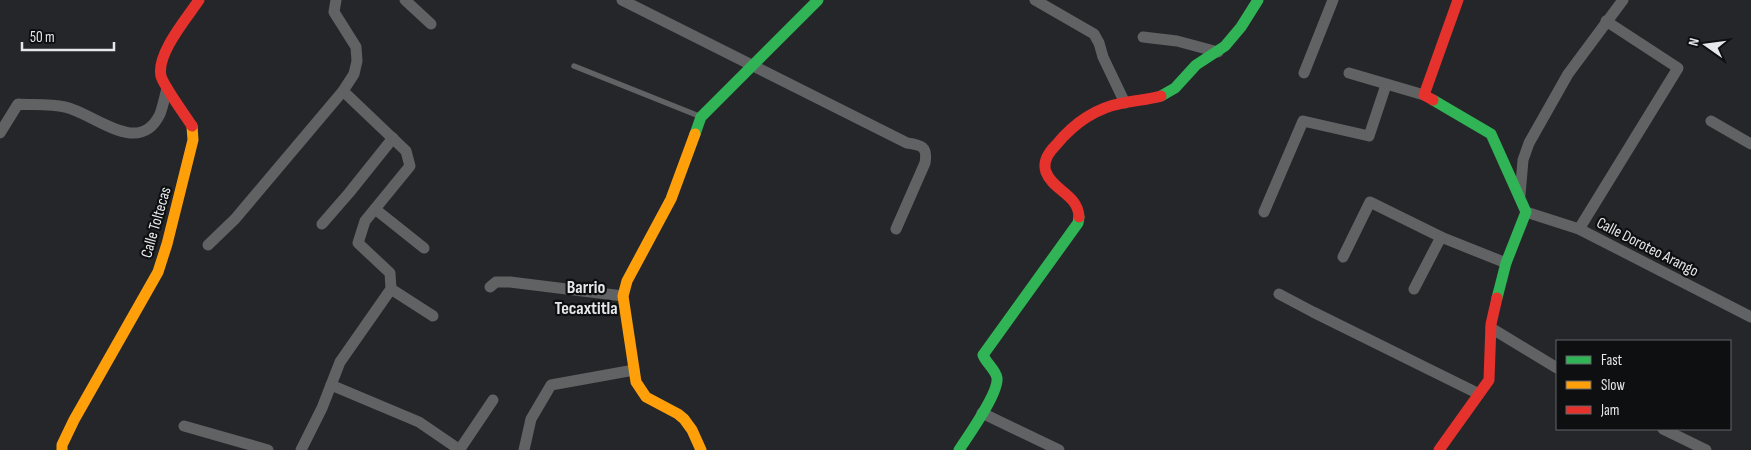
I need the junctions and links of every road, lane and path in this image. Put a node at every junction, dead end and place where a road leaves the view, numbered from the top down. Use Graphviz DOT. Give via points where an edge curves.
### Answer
graph roads {
  1 [pos="199,0"];
  2 [pos="336,0"];
  3 [pos="405,0"];
  4 [pos="622,0"];
  5 [pos="818,0"];
  6 [pos="1035,0"];
  7 [pos="1258,0"];
  8 [pos="1333,0"];
  9 [pos="1458,0"];
  10 [pos="1623,0"];
  11 [pos="1606,21"];
  12 [pos="431,24"];
  13 [pos="1143,37"];
  14 [pos="1218,52"];
  15 [pos="752,65"];
  16 [pos="574,66"];
  17 [pos="1349,73"];
  18 [pos="1304,74"];
  19 [pos="1386,85"];
  20 [pos="167,88"];
  21 [pos="343,91"];
  22 [pos="1424,95"];
  23 [pos="1126,102"];
  24 [pos="701,117"];
  25 [pos="1711,121"];
  26 [pos="0,133"];
  27 [pos="393,138"];
  28 [pos="1751,144"];
  29 [pos="1520,195"];
  30 [pos="375,209"];
  31 [pos="1264,212"];
  32 [pos="1526,212"];
  33 [pos="322,224"];
  34 [pos="896,229"];
  35 [pos="1579,229"];
  36 [pos="1441,238"];
  37 [pos="208,245"];
  38 [pos="424,248"];
  39 [pos="1343,257"];
  40 [pos="1506,263"];
  41 [pos="490,287"];
  42 [pos="1414,288"];
  43 [pos="391,289"];
  44 [pos="1279,294"];
  45 [pos="623,296"];
  46 [pos="433,316"];
  47 [pos="1751,317"];
  48 [pos="1492,328"];
  49 [pos="1556,367"];
  50 [pos="634,370"];
  51 [pos="331,384"];
  52 [pos="1479,394"];
  53 [pos="492,400"];
  54 [pos="982,413"];
  55 [pos="184,426"];
  56 [pos="1665,430"];
  57 [pos="62,450"];
  58 [pos="268,450"];
  59 [pos="301,450"];
  60 [pos="460,450"];
  61 [pos="524,450"];
  62 [pos="701,450"];
  63 [pos="959,450"];
  64 [pos="1059,450"];
  65 [pos="1439,450"];
  66 [pos="1706,450"];
  1 -- 20 [label="street, Calle Toltecas" via="163,54 161,77"];
  2 -- 21 [label="street" via="334,12 356,46 357,54 354,74"];
  3 -- 12 [label="street"];
  4 -- 15 [label="street"];
  5 -- 15 [label="street"];
  6 -- 23 [label="street" via="1094,34"];
  7 -- 14 [label="street" via="1239,32"];
  8 -- 18 [label="street"];
  9 -- 22 [label="street"];
  10 -- 11 [label="street"];
  11 -- 29 [label="street" via="1568,74 1529,143 1523,160"];
  11 -- 35 [label="street" via="1678,68"];
  13 -- 14 [label="street" via="1176,41"];
  14 -- 23 [label="street" via="1192,67 1178,87 1168,93 1154,99"];
  15 -- 24 [label="street"];
  15 -- 34 [label="street" via="924,149 925,162"];
  16 -- 24 [label="lane"];
  17 -- 19 [label="street"];
  19 -- 22 [label="street"];
  19 -- 31 [label="street" via="1368,136 1303,121"];
  20 -- 26 [label="street" via="160,114 139,134 124,133 65,107 18,104"];
  20 -- 57 [label="street, Calle Toltecas" via="193,127 194,140 167,244 158,272 78,412"];
  21 -- 27 [label="street"];
  21 -- 37 [label="street" via="236,219"];
  22 -- 29 [label="street" via="1491,134"];
  23 -- 54 [label="street" via="1084,117 1065,134 1045,160 1050,179 1076,203 1078,223 983,355 997,380 994,393"];
  24 -- 45 [label="street" via="671,199 627,281"];
  25 -- 28 [label="street"];
  27 -- 30 [label="street" via="406,151 410,166"];
  27 -- 33 [label="street"];
  29 -- 32 [label="street"];
  30 -- 38 [label="street"];
  30 -- 43 [label="street" via="365,221 358,244 390,273"];
  32 -- 35 [label="street, Calle Doroteo Arango"];
  32 -- 40 [label="street"];
  35 -- 47 [label="street, Calle Doroteo Arango"];
  36 -- 39 [label="street" via="1370,202"];
  36 -- 40 [label="street"];
  36 -- 42 [label="street"];
  40 -- 48 [label="street"];
  41 -- 45 [label="street" via="496,282 510,282"];
  43 -- 46 [label="street"];
  43 -- 51 [label="street" via="340,362"];
  44 -- 52 [label="street"];
  45 -- 50 [label="street"];
  48 -- 49 [label="street"];
  48 -- 52 [label="street" via="1489,380"];
  50 -- 61 [label="street" via="551,385 531,419"];
  50 -- 62 [label="street" via="640,393 683,418 691,427"];
  51 -- 59 [label="street"];
  51 -- 60 [label="street" via="419,422"];
  52 -- 65 [label="street"];
  53 -- 60 [label="street"];
  54 -- 63 [label="street"];
  54 -- 64 [label="street"];
  55 -- 58 [label="street"];
  56 -- 66 [label="street"];
}
